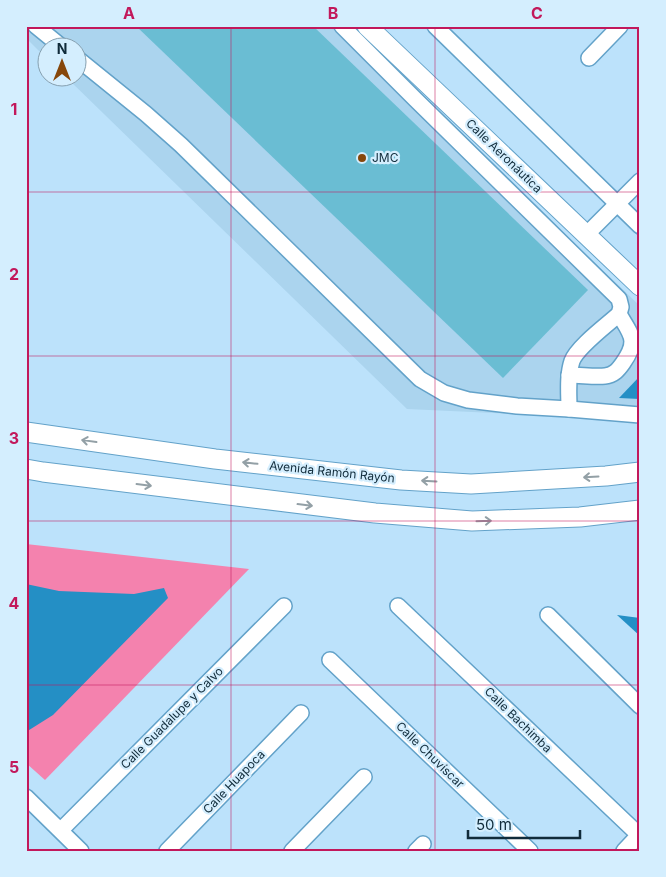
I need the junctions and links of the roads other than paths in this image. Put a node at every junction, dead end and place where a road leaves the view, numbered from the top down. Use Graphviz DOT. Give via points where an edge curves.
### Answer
graph roads {
  1 [pos="36,26"];
  2 [pos="342,26"];
  3 [pos="435,26"];
  4 [pos="620,26"];
  5 [pos="373,28"];
  6 [pos="51,38"];
  7 [pos="589,58"];
  8 [pos="88,67"];
  9 [pos="640,181"];
  10 [pos="618,204"];
  11 [pos="640,226"];
  12 [pos="586,235"];
  13 [pos="640,286"];
  14 [pos="619,314"];
  15 [pos="570,375"];
  16 [pos="569,409"];
  17 [pos="640,415"];
  18 [pos="26,432"];
  19 [pos="26,468"];
  20 [pos="640,472"];
  21 [pos="640,510"];
  22 [pos="284,606"];
  23 [pos="398,606"];
  24 [pos="548,615"];
  25 [pos="330,660"];
  26 [pos="640,706"];
  27 [pos="301,713"];
  28 [pos="364,777"];
  29 [pos="26,797"];
  30 [pos="61,830"];
  31 [pos="639,834"];
  32 [pos="81,851"];
  33 [pos="167,851"];
  34 [pos="292,851"];
  35 [pos="530,851"];
  36 [pos="624,851"];
  1 -- 6 [label="street"];
  2 -- 14 [label="street" via="619,299"];
  3 -- 10 [label="street"];
  4 -- 7 [label="street"];
  5 -- 12 [label="main road, Calle Aeronáutica"];
  8 -- 16 [label="street" via="180,145 420,379 444,393 468,400"];
  9 -- 10 [label="street"];
  10 -- 11 [label="street"];
  10 -- 12 [label="street"];
  12 -- 13 [label="main road, Calle Aeronáutica"];
  14 -- 15 [label="street" via="581,348 572,360"];
  14 -- 15 [label="street" via="632,343 631,351 619,369 604,376"];
  15 -- 16 [label="street"];
  16 -- 17 [label="street"];
  20 -- 18 [label="main road, Avenida Ramón Rayón, one-way" via="471,484 401,480 215,460"];
  19 -- 21 [label="main road, one-way" via="366,512 472,521 580,518"];
  22 -- 30 [label="street, Calle Guadalupe y Calvo"];
  23 -- 31 [label="street, Calle Bachimba"];
  24 -- 26 [label="street"];
  25 -- 35 [label="street, Calle Chuvíscar"];
  27 -- 33 [label="street, Calle Huapoca"];
  28 -- 34 [label="street"];
  29 -- 30 [label="street"];
  30 -- 32 [label="street"];
  31 -- 36 [label="street"];
}
